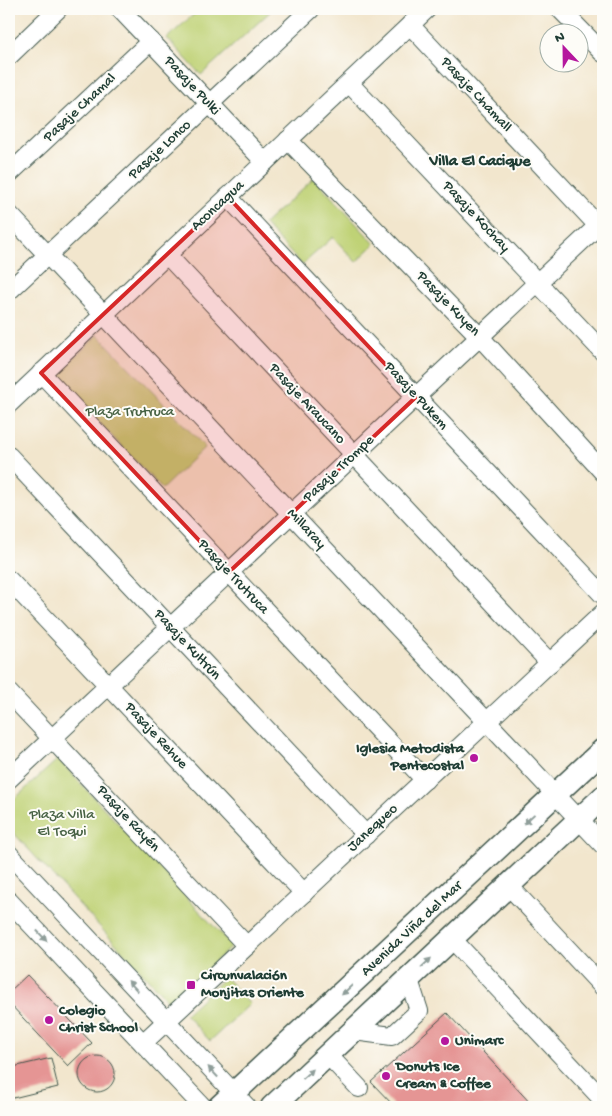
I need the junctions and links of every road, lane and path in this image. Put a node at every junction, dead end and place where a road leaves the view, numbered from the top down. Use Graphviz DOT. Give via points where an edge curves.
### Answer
graph roads {
  1 [pos="58,9"];
  2 [pos="120,9"];
  3 [pos="311,9"];
  4 [pos="427,9"];
  5 [pos="560,9"];
  6 [pos="410,25"];
  7 [pos="151,41"];
  8 [pos="603,53"];
  9 [pos="9,56"];
  10 [pos="349,83"];
  11 [pos="209,104"];
  12 [pos="288,140"];
  13 [pos="265,162"];
  14 [pos="9,174"];
  15 [pos="228,197"];
  16 [pos="9,214"];
  17 [pos="602,226"];
  18 [pos="48,254"];
  19 [pos="167,255"];
  20 [pos="538,283"];
  21 [pos="9,291"];
  22 [pos="104,314"];
  23 [pos="480,337"];
  24 [pos="603,352"];
  25 [pos="41,373"];
  26 [pos="416,397"];
  27 [pos="9,404"];
  28 [pos="355,454"];
  29 [pos="9,456"];
  30 [pos="603,472"];
  31 [pos="291,514"];
  32 [pos="229,572"];
  33 [pos="9,580"];
  34 [pos="603,595"];
  35 [pos="603,613"];
  36 [pos="170,627"];
  37 [pos="550,663"];
  38 [pos="108,685"];
  39 [pos="9,693"];
  40 [pos="487,722"];
  41 [pos="52,738"];
  42 [pos="603,750"];
  43 [pos="9,779"];
  44 [pos="424,780"];
  45 [pos="555,794"];
  46 [pos="603,797"];
  47 [pos="580,820"];
  48 [pos="366,835"];
  49 [pos="603,845"];
  50 [pos="9,854"];
  51 [pos="509,886"];
  52 [pos="304,893"];
  53 [pos="9,901"];
  54 [pos="452,939"];
  55 [pos="247,946"];
  56 [pos="409,980"];
  57 [pos="603,987"];
  58 [pos="166,1022"];
  59 [pos="354,1031"];
  60 [pos="143,1044"];
  61 [pos="328,1055"];
  62 [pos="359,1088"];
  63 [pos="603,1100"];
  64 [pos="233,1103"];
  65 [pos="203,1107"];
  66 [pos="272,1107"];
  1 -- 9 [label="street"];
  2 -- 7 [label="street, Pasaje Pulki"];
  3 -- 11 [label="street, Pasaje Lonco"];
  4 -- 6 [label="street, Aconcagua"];
  5 -- 8 [label="street"];
  6 -- 10 [label="street, Aconcagua"];
  6 -- 17 [label="street, Pasaje Chamall"];
  7 -- 11 [label="street, Pasaje Pulki"];
  7 -- 14 [label="street, Pasaje Chamal"];
  10 -- 12 [label="street, Aconcagua"];
  10 -- 20 [label="street, Pasaje Kochay"];
  11 -- 13 [label="street, Pasaje Pulki"];
  11 -- 18 [label="street, Pasaje Lonco"];
  12 -- 13 [label="street, Aconcagua"];
  12 -- 23 [label="street, Pasaje Kuyen"];
  13 -- 15 [label="street, Aconcagua"];
  15 -- 19 [label="street, Aconcagua"];
  15 -- 26 [label="street, Pasaje Pukem"];
  16 -- 18 [label="street, Millaray"];
  17 -- 20 [label="street, Pasaje Trompe"];
  18 -- 21 [label="street, Pasaje Lonco"];
  18 -- 22 [label="street, Millaray"];
  19 -- 22 [label="street, Aconcagua"];
  19 -- 28 [label="street, Pasaje Araucano"];
  20 -- 23 [label="street, Pasaje Trompe"];
  20 -- 24 [label="street, Pasaje Kochay"];
  22 -- 25 [label="street, Aconcagua"];
  22 -- 31 [label="street, Millaray"];
  23 -- 26 [label="street, Pasaje Trompe"];
  23 -- 30 [label="street, Pasaje Kuyen"];
  25 -- 27 [label="street, Aconcagua"];
  25 -- 32 [label="street, Pasaje Trutruca"];
  26 -- 28 [label="street, Pasaje Trompe"];
  26 -- 34 [label="street, Pasaje Pukem"];
  28 -- 31 [label="street, Pasaje Trompe"];
  28 -- 37 [label="street, Pasaje Araucano"];
  29 -- 36 [label="street, Pasaje Kultrún"];
  31 -- 32 [label="street, Pasaje Trompe"];
  31 -- 40 [label="street, Millaray"];
  32 -- 36 [label="street, Pasaje Trompe"];
  32 -- 44 [label="street, Pasaje Trutruca"];
  33 -- 38 [label="street, Pasaje Rehue"];
  35 -- 37 [label="street, Janequeo"];
  36 -- 38 [label="street, Pasaje Trompe"];
  36 -- 48 [label="street, Pasaje Kultrún"];
  37 -- 40 [label="street, Janequeo"];
  38 -- 41 [label="street, Pasaje Trompe"];
  38 -- 52 [label="street, Pasaje Rehue"];
  39 -- 41 [label="street, Pasaje Rayén"];
  40 -- 44 [label="street, Janequeo"];
  40 -- 45 [label="street, Millaray"];
  41 -- 43 [label="street, Pasaje Trompe"];
  41 -- 55 [label="street, Pasaje Rayén"];
  42 -- 45 [label="main road, Avenida Viña del Mar"];
  44 -- 48 [label="street, Janequeo"];
  45 -- 47 [label="street, Millaray"];
  45 -- 64 [label="main road, Avenida Viña del Mar, one-way"];
  46 -- 47 [label="main road"];
  47 -- 49 [label="street, Millaray"];
  47 -- 51 [label="main road"];
  48 -- 52 [label="street, Janequeo"];
  58 -- 50 [label="street, one-way"];
  51 -- 54 [label="main road"];
  51 -- 57 [label="street"];
  52 -- 55 [label="street, Janequeo"];
  53 -- 60 [label="street, one-way"];
  56 -- 54 [label="main road, one-way"];
  54 -- 63 [label="street"];
  55 -- 58 [label="street, Janequeo"];
  56 -- 59 [label="main road"];
  56 -- 59 [label="street" via="419,1011 392,1036"];
  58 -- 60 [label="street, Janequeo"];
  64 -- 58 [label="street, one-way"];
  59 -- 61 [label="main road"];
  60 -- 65 [label="street"];
  61 -- 62 [label="street"];
  66 -- 61 [label="main road, one-way"];
}
